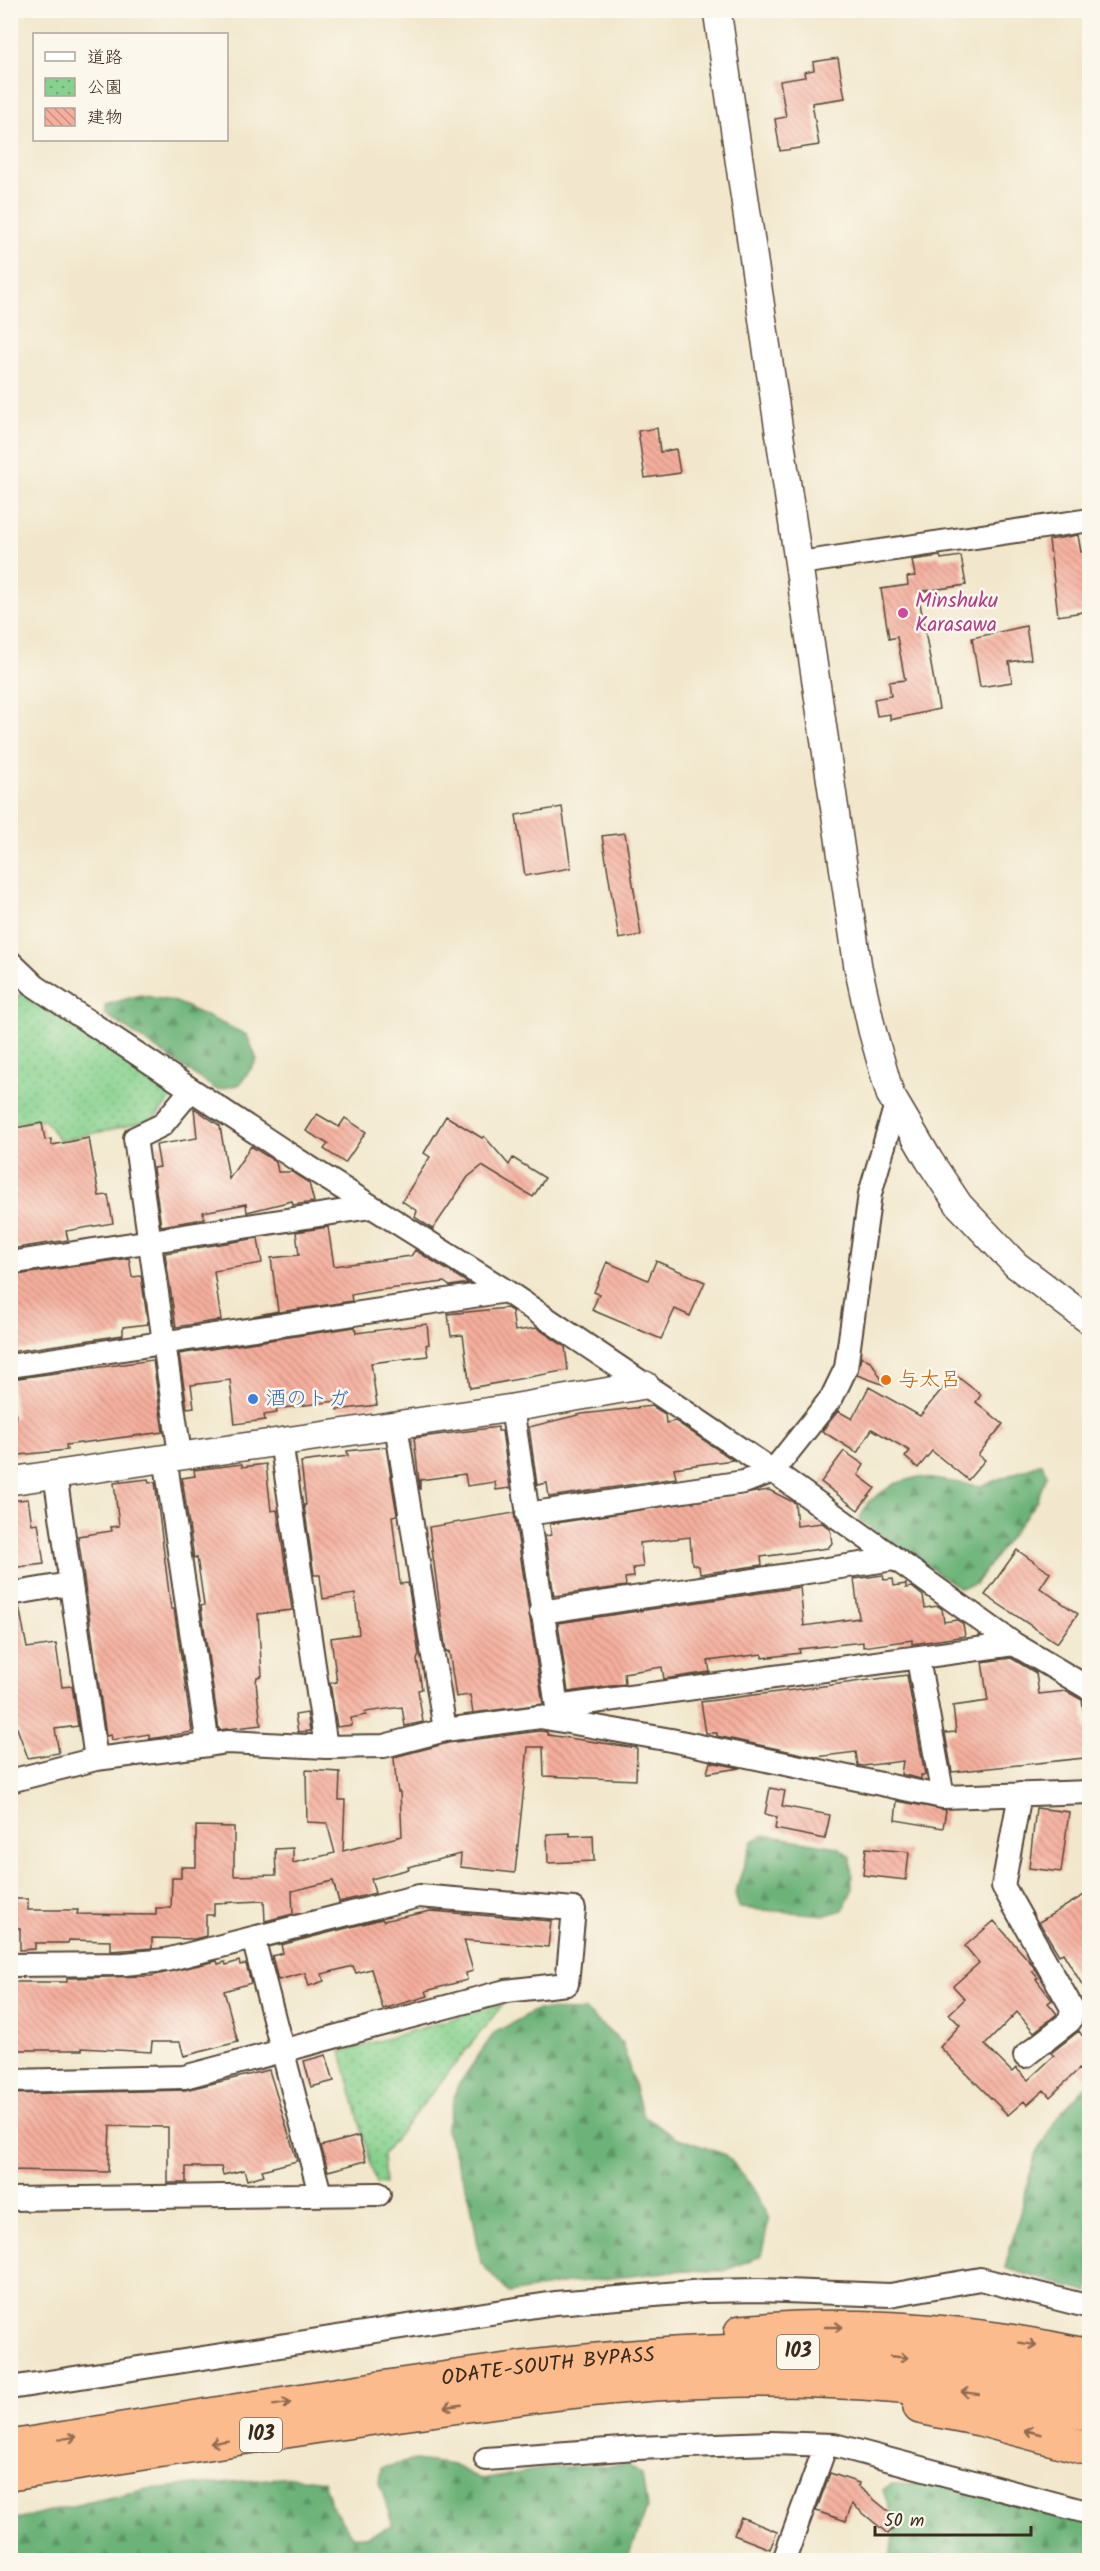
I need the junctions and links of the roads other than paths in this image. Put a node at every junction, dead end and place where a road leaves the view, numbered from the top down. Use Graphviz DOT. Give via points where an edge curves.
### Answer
graph roads {
  1 [pos="717,10"];
  2 [pos="1089,520"];
  3 [pos="800,563"];
  4 [pos="10,962"];
  5 [pos="191,1090"];
  6 [pos="896,1104"];
  7 [pos="371,1207"];
  8 [pos="151,1241"];
  9 [pos="10,1263"];
  10 [pos="506,1291"];
  11 [pos="1089,1321"];
  12 [pos="165,1343"];
  13 [pos="10,1366"];
  14 [pos="645,1385"];
  15 [pos="513,1408"];
  16 [pos="396,1425"];
  17 [pos="281,1441"];
  18 [pos="172,1456"];
  19 [pos="773,1471"];
  20 [pos="55,1474"];
  21 [pos="10,1481"];
  22 [pos="527,1514"];
  23 [pos="894,1559"];
  24 [pos="69,1584"];
  25 [pos="10,1594"];
  26 [pos="541,1612"];
  27 [pos="1014,1644"];
  28 [pos="918,1659"];
  29 [pos="1089,1689"];
  30 [pos="556,1713"];
  31 [pos="445,1731"];
  32 [pos="208,1745"];
  33 [pos="326,1747"];
  34 [pos="96,1759"];
  35 [pos="10,1781"];
  36 [pos="1089,1792"];
  37 [pos="1020,1794"];
  38 [pos="944,1797"];
  39 [pos="253,1938"];
  40 [pos="10,1965"];
  41 [pos="282,2051"];
  42 [pos="1025,2056"];
  43 [pos="10,2081"];
  44 [pos="320,2194"];
  45 [pos="379,2194"];
  46 [pos="10,2199"];
  47 [pos="1089,2307"];
  48 [pos="1089,2356"];
  49 [pos="508,2384"];
  50 [pos="1089,2385"];
  51 [pos="10,2388"];
  52 [pos="1089,2414"];
  53 [pos="826,2445"];
  54 [pos="10,2447"];
  55 [pos="1089,2449"];
  56 [pos="486,2458"];
  57 [pos="10,2474"];
  58 [pos="1089,2513"];
  59 [pos="784,2560"];
  1 -- 3 [label="street"];
  2 -- 3 [label="street"];
  3 -- 6 [label="street" via="858,966 872,1030"];
  4 -- 5 [label="street" via="35,986"];
  5 -- 7 [label="street"];
  5 -- 8 [label="street" via="162,1125 135,1138"];
  6 -- 11 [label="street" via="959,1205 1016,1265"];
  6 -- 19 [label="street" via="870,1194 846,1368 832,1397"];
  7 -- 8 [label="street"];
  7 -- 10 [label="street"];
  8 -- 9 [label="street"];
  8 -- 12 [label="street"];
  10 -- 12 [label="street"];
  10 -- 14 [label="street"];
  12 -- 13 [label="street"];
  12 -- 18 [label="street"];
  14 -- 15 [label="street"];
  14 -- 19 [label="street"];
  15 -- 16 [label="street"];
  15 -- 22 [label="street"];
  16 -- 17 [label="street"];
  16 -- 31 [label="street"];
  17 -- 18 [label="street"];
  17 -- 33 [label="street"];
  18 -- 20 [label="street"];
  18 -- 32 [label="street"];
  19 -- 22 [label="street" via="744,1482"];
  19 -- 23 [label="street"];
  20 -- 21 [label="street"];
  20 -- 24 [label="street"];
  22 -- 26 [label="street"];
  23 -- 26 [label="street"];
  23 -- 27 [label="street"];
  24 -- 25 [label="street"];
  24 -- 34 [label="street"];
  26 -- 30 [label="street"];
  27 -- 28 [label="street"];
  27 -- 29 [label="street"];
  28 -- 30 [label="street"];
  28 -- 38 [label="street"];
  30 -- 31 [label="street"];
  30 -- 38 [label="street"];
  31 -- 33 [label="street" via="384,1746"];
  32 -- 33 [label="street" via="227,1742"];
  32 -- 34 [label="street"];
  34 -- 35 [label="street"];
  36 -- 37 [label="street"];
  37 -- 38 [label="street"];
  37 -- 42 [label="street" via="1003,1886 1072,2008 1070,2021"];
  39 -- 40 [label="street" via="166,1960"];
  39 -- 41 [label="street"];
  39 -- 41 [label="street" via="419,1896 574,1910 567,1984 506,1991"];
  41 -- 43 [label="street" via="184,2077"];
  41 -- 44 [label="street"];
  44 -- 45 [label="street"];
  44 -- 46 [label="street"];
  47 -- 51 [label="street" via="980,2279 890,2295 704,2291 555,2303"];
  49 -- 48 [label="highway, one-way" via="667,2341 813,2327 955,2333"];
  49 -- 50 [label="highway, ODATE-SOUTH BYPASS / 103, one-way" via="675,2354 754,2351 902,2357"];
  52 -- 49 [label="highway, ODATE-SOUTH BYPASS / 103, one-way" via="972,2393 824,2381"];
  54 -- 49 [label="highway, ODATE-SOUTH BYPASS / 103, one-way"];
  55 -- 49 [label="highway, one-way" via="990,2421 925,2408 811,2395"];
  49 -- 57 [label="highway, ODATE-SOUTH BYPASS / 103, one-way"];
  53 -- 56 [label="street" via="636,2448"];
  53 -- 58 [label="street"];
  53 -- 59 [label="street"];
}
